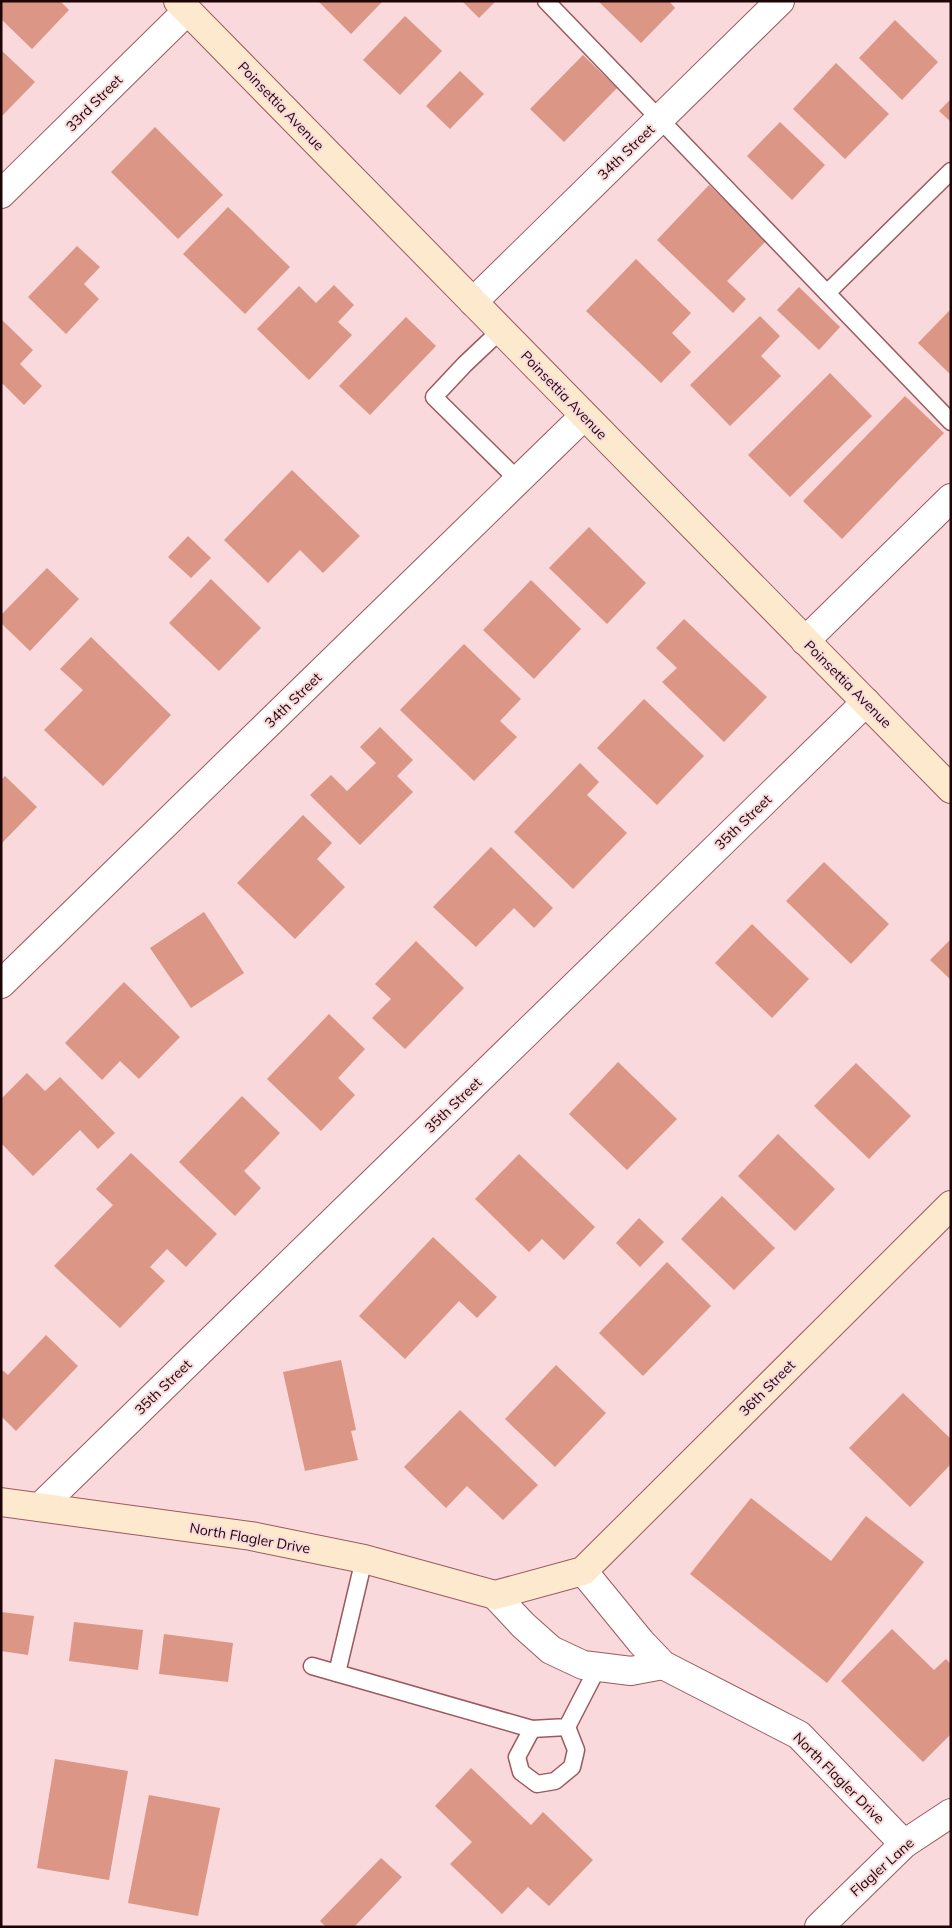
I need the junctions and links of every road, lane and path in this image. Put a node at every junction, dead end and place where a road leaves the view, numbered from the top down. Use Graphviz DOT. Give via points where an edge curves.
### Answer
graph roads {
  1 [pos="546,1"];
  2 [pos="780,1"];
  3 [pos="183,6"];
  4 [pos="660,119"];
  5 [pos="951,171"];
  6 [pos="1,194"];
  7 [pos="827,293"];
  8 [pos="473,302"];
  9 [pos="501,330"];
  10 [pos="584,416"];
  11 [pos="951,422"];
  12 [pos="518,480"];
  13 [pos="951,498"];
  14 [pos="805,641"];
  15 [pos="866,702"];
  16 [pos="951,789"];
  17 [pos="1,984"];
  18 [pos="951,1205"];
  19 [pos="1,1502"];
  20 [pos="40,1507"];
  21 [pos="364,1559"];
  22 [pos="583,1571"];
  23 [pos="495,1595"];
  24 [pos="663,1665"];
  25 [pos="312,1666"];
  26 [pos="598,1667"];
  27 [pos="337,1673"];
  28 [pos="567,1727"];
  29 [pos="532,1729"];
  30 [pos="951,1812"];
  31 [pos="904,1844"];
  32 [pos="819,1927"];
  1 -- 4 [label="lane"];
  2 -- 4 [label="street, 34th Street"];
  3 -- 6 [label="street, 33rd Street"];
  3 -- 8 [label="street, Poinsettia Avenue"];
  4 -- 7 [label="lane"];
  4 -- 8 [label="street, 34th Street"];
  5 -- 7 [label="lane"];
  7 -- 11 [label="lane"];
  8 -- 9 [label="street, Poinsettia Avenue"];
  9 -- 10 [label="street, Poinsettia Avenue"];
  9 -- 12 [label="lane" via="434,397"];
  10 -- 12 [label="street, 34th Street"];
  10 -- 14 [label="street, Poinsettia Avenue"];
  12 -- 17 [label="street, 34th Street"];
  13 -- 14 [label="street"];
  14 -- 15 [label="street, Poinsettia Avenue"];
  15 -- 16 [label="street, Poinsettia Avenue"];
  15 -- 20 [label="street, 35th Street"];
  18 -- 22 [label="street, 36th Street"];
  19 -- 20 [label="street, North Flagler Drive"];
  20 -- 21 [label="street, North Flagler Drive" via="252,1536"];
  21 -- 23 [label="street, North Flagler Drive"];
  21 -- 27 [label="lane"];
  22 -- 23 [label="street"];
  22 -- 24 [label="street, North Flagler Drive"];
  23 -- 26 [label="street" via="551,1650 583,1665"];
  24 -- 26 [label="street" via="631,1671"];
  24 -- 31 [label="street, North Flagler Drive" via="799,1735"];
  25 -- 27 [label="lane"];
  26 -- 28 [label="lane"];
  27 -- 29 [label="lane"];
  28 -- 29 [label="lane"];
  28 -- 29 [label="lane" via="576,1750 572,1768 555,1781 537,1784 521,1772 517,1757"];
  30 -- 31 [label="street, Flagler Lane"];
  31 -- 32 [label="street, Flagler Lane"];
}
